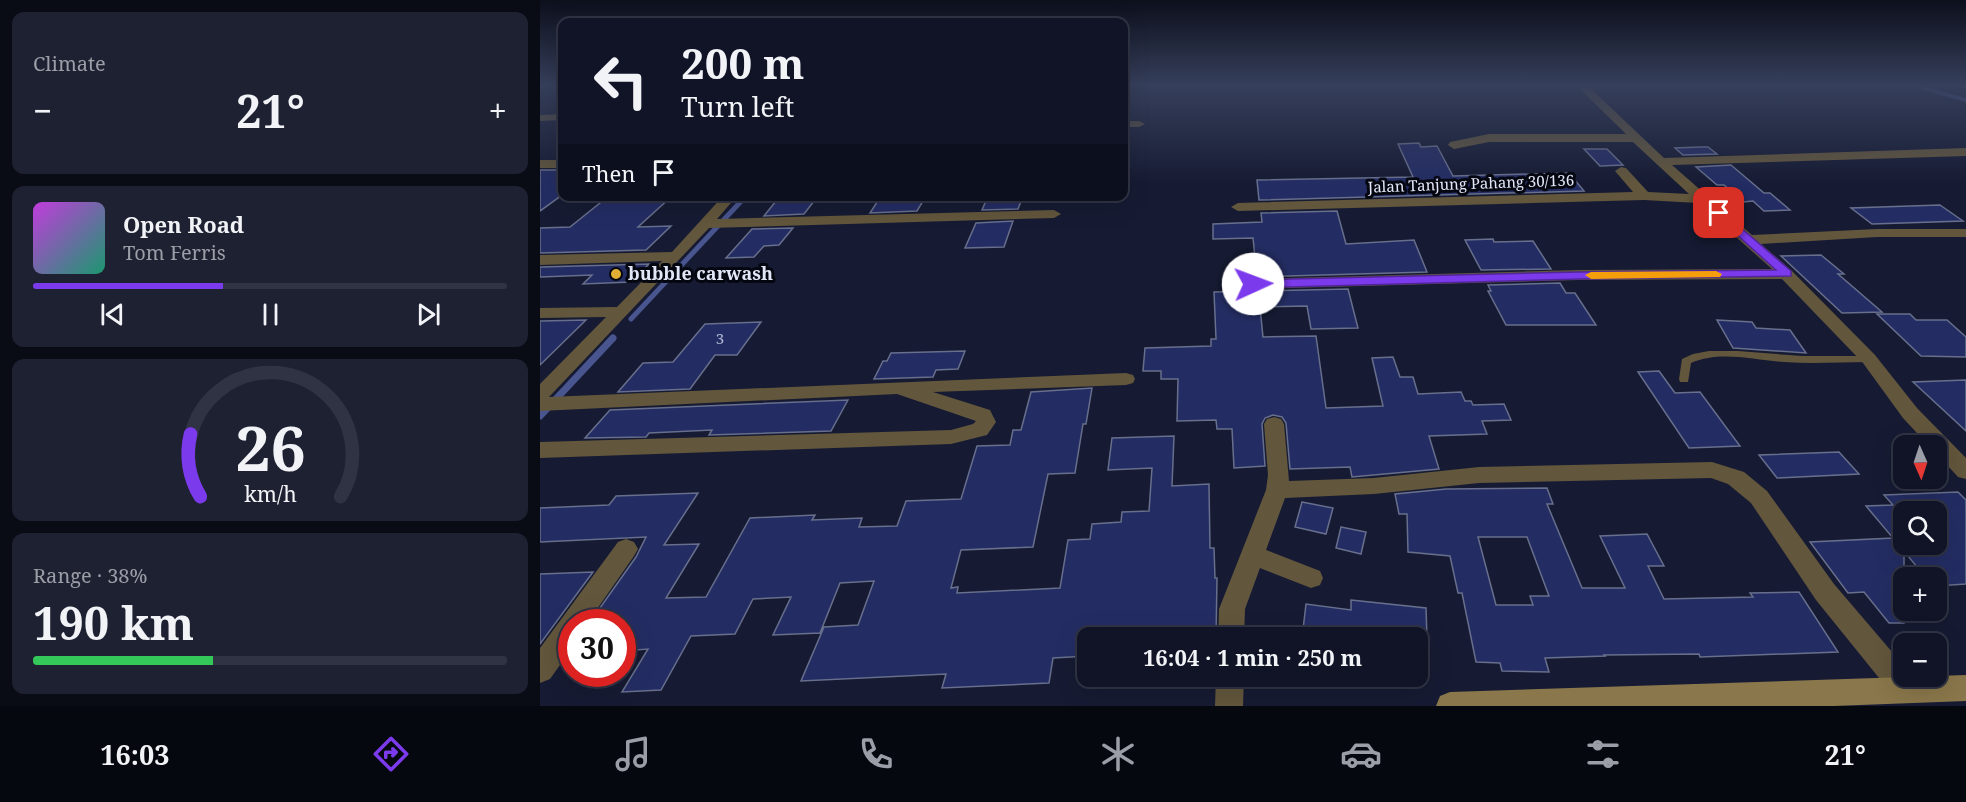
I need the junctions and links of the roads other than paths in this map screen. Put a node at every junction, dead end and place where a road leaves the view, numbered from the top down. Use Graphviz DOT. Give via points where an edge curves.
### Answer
graph roads {
  1 [pos="1615,118"];
  2 [pos="1128,124"];
  3 [pos="1139,124"];
  4 [pos="1636,138"];
  5 [pos="1454,145"];
  6 [pos="1966,153"];
  7 [pos="1661,162"];
  8 [pos="1621,171"];
  9 [pos="1644,196"];
  10 [pos="1705,199"];
  11 [pos="727,201"];
  12 [pos="1238,207"];
  13 [pos="1054,214"];
  14 [pos="707,224"];
  15 [pos="1966,233"];
  16 [pos="1748,240"];
  17 [pos="676,256"];
  18 [pos="540,260"];
  19 [pos="1786,274"];
  20 [pos="1253,284"];
  21 [pos="619,312"];
  22 [pos="540,313"];
  23 [pos="1869,359"];
  24 [pos="1684,378"];
  25 [pos="1126,379"];
  26 [pos="898,388"];
  27 [pos="540,394"];
  28 [pos="540,404"];
  29 [pos="1274,424"];
  30 [pos="540,450"];
  31 [pos="1966,471"];
  32 [pos="1277,490"];
  33 [pos="626,549"];
  34 [pos="1251,554"];
  35 [pos="1311,578"];
  36 [pos="584,609"];
  37 [pos="1231,627"];
  38 [pos="558,645"];
  39 [pos="540,670"];
  40 [pos="1230,687"];
  41 [pos="1966,687"];
  42 [pos="1906,690"];
  43 [pos="1229,706"];
  44 [pos="1450,706"];
  1 -- 4 [label="street"];
  2 -- 3 [label="street"];
  4 -- 5 [label="street" via="1489,138"];
  4 -- 7 [label="street"];
  6 -- 7 [label="street"];
  7 -- 10 [label="street"];
  8 -- 9 [label="street"];
  9 -- 10 [label="street, Jalan Tanjung Pahang 30/136"];
  9 -- 12 [label="street, Jalan Tanjung Pahang 30/136"];
  10 -- 16 [label="street"];
  11 -- 14 [label="street"];
  13 -- 14 [label="street"];
  14 -- 17 [label="street"];
  15 -- 16 [label="street"];
  16 -- 19 [label="street"];
  17 -- 18 [label="street"];
  17 -- 21 [label="street"];
  19 -- 20 [label="street"];
  19 -- 23 [label="street"];
  21 -- 22 [label="street"];
  21 -- 27 [label="street"];
  23 -- 24 [label="lane" via="1698,356 1686,360"];
  23 -- 31 [label="street" via="1910,413"];
  25 -- 26 [label="street"];
  26 -- 28 [label="street"];
  26 -- 30 [label="street" via="983,415 986,422 980,430 951,436"];
  29 -- 32 [label="street"];
  32 -- 34 [label="street"];
  32 -- 42 [label="street" via="1374,486 1479,475 1712,470 1736,478 1759,497 1825,592"];
  33 -- 36 [label="street"];
  34 -- 35 [label="street"];
  34 -- 37 [label="street" via="1232,609"];
  38 -- 39 [label="street"];
  40 -- 43 [label="street"];
  41 -- 42 [label="street"];
  42 -- 44 [label="street"];
}
